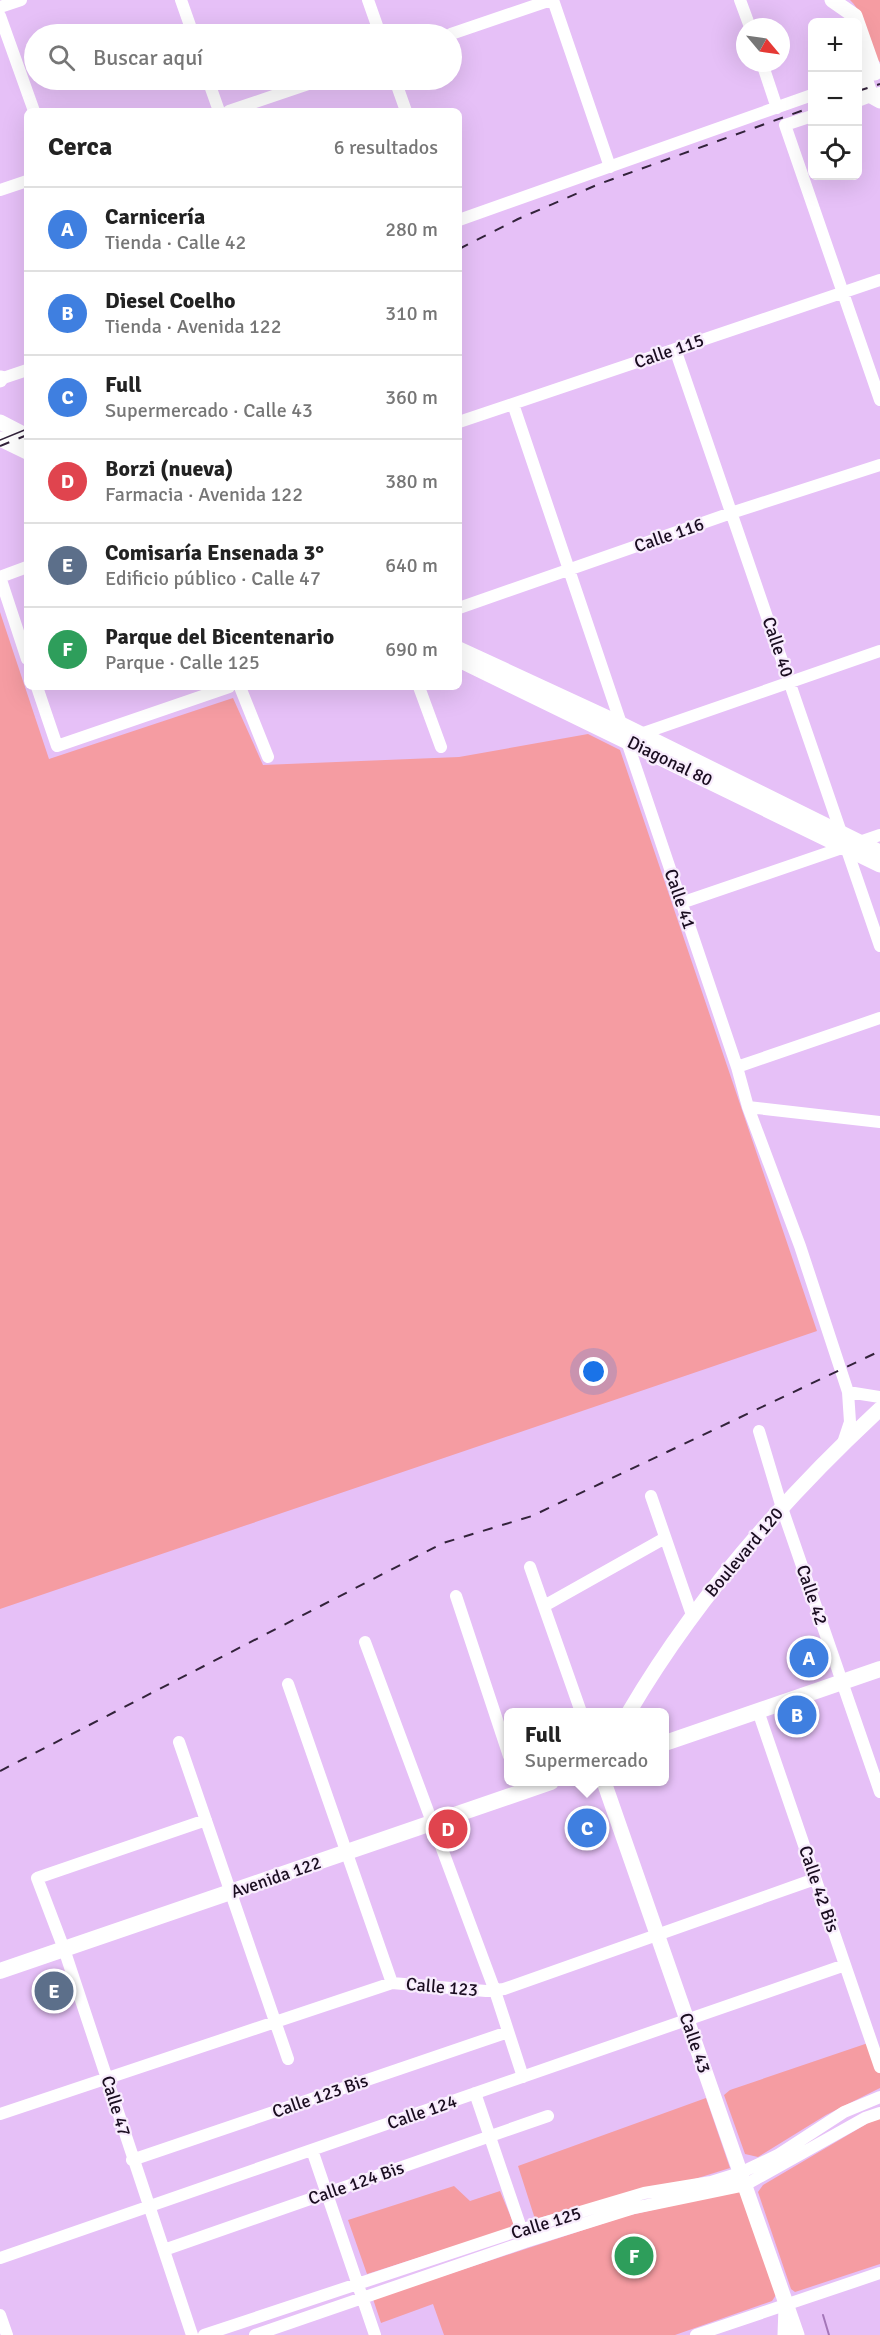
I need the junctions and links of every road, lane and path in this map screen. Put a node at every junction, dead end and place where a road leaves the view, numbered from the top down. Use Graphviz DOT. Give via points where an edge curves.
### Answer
graph roads {
  1 [pos="21,0"];
  2 [pos="181,0"];
  3 [pos="368,0"];
  4 [pos="552,0"];
  5 [pos="740,0"];
  6 [pos="833,0"];
  7 [pos="0,7"];
  8 [pos="0,16"];
  9 [pos="747,18"];
  10 [pos="844,18"];
  11 [pos="189,24"];
  12 [pos="376,24"];
  13 [pos="462,30"];
  14 [pos="765,72"];
  15 [pos="869,76"];
  16 [pos="24,83"];
  17 [pos="26,90"];
  18 [pos="212,90"];
  19 [pos="291,90"];
  20 [pos="399,90"];
  21 [pos="808,97"];
  22 [pos="872,98"];
  23 [pos="33,108"];
  24 [pos="218,108"];
  25 [pos="238,108"];
  26 [pos="405,108"];
  27 [pos="777,108"];
  28 [pos="808,118"];
  29 [pos="610,167"];
  30 [pos="24,182"];
  31 [pos="0,190"];
  32 [pos="462,219"];
  33 [pos="880,280"];
  34 [pos="843,292"];
  35 [pos="675,349"];
  36 [pos="24,371"];
  37 [pos="0,379"];
  38 [pos="880,400"];
  39 [pos="513,404"];
  40 [pos="462,421"];
  41 [pos="0,422"];
  42 [pos="24,434"];
  43 [pos="0,439"];
  44 [pos="24,451"];
  45 [pos="880,465"];
  46 [pos="731,513"];
  47 [pos="24,568"];
  48 [pos="567,570"];
  49 [pos="0,577"];
  50 [pos="462,607"];
  51 [pos="24,650"];
  52 [pos="462,650"];
  53 [pos="880,651"];
  54 [pos="462,661"];
  55 [pos="790,682"];
  56 [pos="38,690"];
  57 [pos="220,690"];
  58 [pos="241,690"];
  59 [pos="419,690"];
  60 [pos="619,723"];
  61 [pos="640,734"];
  62 [pos="625,739"];
  63 [pos="441,747"];
  64 [pos="268,757"];
  65 [pos="880,836"];
  66 [pos="849,841"];
  67 [pos="880,852"];
  68 [pos="880,866"];
  69 [pos="681,903"];
  70 [pos="880,946"];
  71 [pos="880,1018"];
  72 [pos="737,1067"];
  73 [pos="748,1107"];
  74 [pos="880,1122"];
  75 [pos="848,1392"];
  76 [pos="880,1397"];
  77 [pos="880,1408"];
  78 [pos="759,1431"];
  79 [pos="843,1443"];
  80 [pos="651,1496"];
  81 [pos="782,1508"];
  82 [pos="666,1538"];
  83 [pos="530,1567"];
  84 [pos="456,1596"];
  85 [pos="544,1606"];
  86 [pos="692,1615"];
  87 [pos="364,1642"];
  88 [pos="880,1669"];
  89 [pos="842,1682"];
  90 [pos="288,1684"];
  91 [pos="578,1708"];
  92 [pos="631,1708"];
  93 [pos="758,1711"];
  94 [pos="504,1741"];
  95 [pos="179,1742"];
  96 [pos="669,1742"];
  97 [pos="605,1786"];
  98 [pos="519,1787"];
  99 [pos="880,1792"];
  100 [pos="206,1820"];
  101 [pos="432,1822"];
  102 [pos="345,1853"];
  103 [pos="815,1879"];
  104 [pos="232,1893"];
  105 [pos="658,1935"];
  106 [pos="64,1949"];
  107 [pos="845,1965"];
  108 [pos="0,1971"];
  109 [pos="392,1983"];
  110 [pos="495,1991"];
  111 [pos="687,2020"];
  112 [pos="276,2021"];
  113 [pos="508,2032"];
  114 [pos="288,2059"];
  115 [pos="880,2067"];
  116 [pos="523,2077"];
  117 [pos="108,2079"];
  118 [pos="475,2093"];
  119 [pos="880,2097"];
  120 [pos="880,2113"];
  121 [pos="0,2114"];
  122 [pos="548,2116"];
  123 [pos="491,2137"];
  124 [pos="312,2150"];
  125 [pos="132,2160"];
  126 [pos="743,2179"];
  127 [pos="327,2192"];
  128 [pos="148,2207"];
  129 [pos="524,2236"];
  130 [pos="164,2250"];
  131 [pos="0,2258"];
  132 [pos="880,2273"];
  133 [pos="361,2291"];
  134 [pos="786,2304"];
  135 [pos="0,2315"];
  136 [pos="6,2335"];
  137 [pos="192,2335"];
  138 [pos="204,2335"];
  139 [pos="255,2335"];
  140 [pos="375,2335"];
  141 [pos="696,2335"];
  142 [pos="785,2335"];
  143 [pos="797,2335"];
  1 -- 7 [label="street"];
  2 -- 11 [label="street"];
  3 -- 12 [label="street"];
  4 -- 13 [label="street"];
  4 -- 29 [label="street"];
  5 -- 9 [label="street"];
  6 -- 10 [label="main road"];
  6 -- 15 [label="main road" via="855,16"];
  8 -- 16 [label="street"];
  14 -- 27 [label="street"];
  15 -- 22 [label="main road"];
  17 -- 23 [label="street"];
  18 -- 24 [label="street"];
  19 -- 25 [label="street"];
  20 -- 26 [label="street"];
  21 -- 27 [label="street"];
  27 -- 29 [label="street"];
  28 -- 34 [label="street" via="785,125"];
  29 -- 32 [label="street"];
  30 -- 31 [label="street"];
  33 -- 34 [label="street, Calle 115"];
  34 -- 35 [label="street, Calle 115"];
  34 -- 38 [label="street"];
  35 -- 39 [label="street, Calle 115"];
  35 -- 46 [label="street, Calle 40"];
  36 -- 37 [label="street"];
  39 -- 40 [label="street, Calle 115"];
  39 -- 48 [label="street, Calle 41"];
  41 -- 42 [label="main road"];
  43 -- 44 [label="main road"];
  45 -- 46 [label="street, Calle 116"];
  46 -- 48 [label="street, Calle 116"];
  46 -- 55 [label="street, Calle 40"];
  47 -- 49 [label="street"];
  48 -- 50 [label="street, Calle 116"];
  48 -- 60 [label="street, Calle 41"];
  49 -- 51 [label="street"];
  52 -- 60 [label="main road, Diagonal 80"];
  53 -- 55 [label="street"];
  54 -- 62 [label="main road, Diagonal 80"];
  55 -- 61 [label="street"];
  55 -- 66 [label="street, Calle 40"];
  56 -- 57 [label="street" via="57,746"];
  58 -- 64 [label="street"];
  59 -- 63 [label="street"];
  60 -- 61 [label="main road, Diagonal 80"];
  60 -- 62 [label="street, Calle 41"];
  61 -- 62 [label="street"];
  61 -- 66 [label="main road, Diagonal 80"];
  62 -- 66 [label="main road, Diagonal 80"];
  62 -- 69 [label="street, Calle 41"];
  65 -- 66 [label="street"];
  66 -- 67 [label="main road, Diagonal 80"];
  66 -- 68 [label="main road, Diagonal 80"];
  66 -- 69 [label="street"];
  66 -- 70 [label="street, Calle 40"];
  69 -- 72 [label="street, Calle 41"];
  71 -- 72 [label="street"];
  72 -- 73 [label="street, Calle 41"];
  73 -- 74 [label="street"];
  73 -- 75 [label="street, Calle 41" via="800,1246"];
  75 -- 76 [label="street"];
  75 -- 79 [label="street, Calle 41" via="850,1422"];
  77 -- 79 [label="main road, Boulevard 120"];
  78 -- 81 [label="street, Calle 42"];
  79 -- 81 [label="main road, Boulevard 120"];
  80 -- 82 [label="street"];
  81 -- 86 [label="main road, Boulevard 120"];
  81 -- 89 [label="street, Calle 42"];
  82 -- 85 [label="street"];
  82 -- 86 [label="street"];
  83 -- 85 [label="street"];
  84 -- 94 [label="street"];
  85 -- 91 [label="street"];
  86 -- 92 [label="main road, Boulevard 120"];
  87 -- 101 [label="street"];
  88 -- 89 [label="highway"];
  89 -- 93 [label="highway"];
  89 -- 99 [label="street, Calle 42"];
  90 -- 102 [label="street"];
  93 -- 96 [label="highway"];
  93 -- 103 [label="street, Calle 42 Bis"];
  95 -- 100 [label="street"];
  97 -- 105 [label="main road, Calle 43"];
  98 -- 101 [label="highway, Avenida 122"];
  100 -- 104 [label="street"];
  100 -- 106 [label="street, Calle 47" via="37,1878"];
  101 -- 102 [label="highway, Avenida 122"];
  101 -- 110 [label="street"];
  102 -- 104 [label="highway, Avenida 122"];
  102 -- 109 [label="street"];
  103 -- 105 [label="street, Calle 123"];
  103 -- 107 [label="street, Calle 42 Bis"];
  104 -- 106 [label="highway, Avenida 122"];
  104 -- 112 [label="street"];
  105 -- 110 [label="street, Calle 123"];
  105 -- 111 [label="main road, Calle 43"];
  106 -- 108 [label="highway, Avenida 122"];
  106 -- 117 [label="street, Calle 47"];
  107 -- 111 [label="street, Calle 124"];
  107 -- 115 [label="street, Calle 42 Bis"];
  109 -- 110 [label="street, Calle 123"];
  109 -- 112 [label="street, Calle 123"];
  110 -- 113 [label="street"];
  111 -- 116 [label="street, Calle 124"];
  111 -- 126 [label="main road, Calle 43"];
  112 -- 114 [label="street"];
  112 -- 117 [label="street, Calle 123"];
  113 -- 116 [label="street"];
  113 -- 125 [label="street, Calle 123 Bis"];
  116 -- 118 [label="street, Calle 124"];
  117 -- 121 [label="street, Calle 123"];
  117 -- 125 [label="street, Calle 47"];
  118 -- 123 [label="street"];
  118 -- 124 [label="street, Calle 124"];
  119 -- 126 [label="street, Calle 125" via="844,2112"];
  120 -- 126 [label="street, Calle 125"];
  122 -- 123 [label="street, Calle 124 Bis"];
  123 -- 127 [label="street, Calle 124 Bis"];
  123 -- 129 [label="street"];
  124 -- 127 [label="street"];
  124 -- 128 [label="street, Calle 124"];
  125 -- 128 [label="street, Calle 47"];
  126 -- 129 [label="street, Calle 125"];
  126 -- 134 [label="main road, Calle 43"];
  127 -- 130 [label="street, Calle 124 Bis"];
  127 -- 133 [label="street"];
  128 -- 130 [label="street, Calle 47"];
  128 -- 131 [label="street, Calle 124"];
  129 -- 133 [label="street, Calle 125"];
  130 -- 137 [label="street, Calle 47"];
  132 -- 134 [label="street"];
  133 -- 138 [label="street, Calle 125"];
  133 -- 139 [label="street, Calle 125"];
  133 -- 140 [label="street"];
  134 -- 141 [label="street"];
  134 -- 142 [label="main road"];
  134 -- 143 [label="main road, Calle 43"];
  135 -- 136 [label="street"];
}
